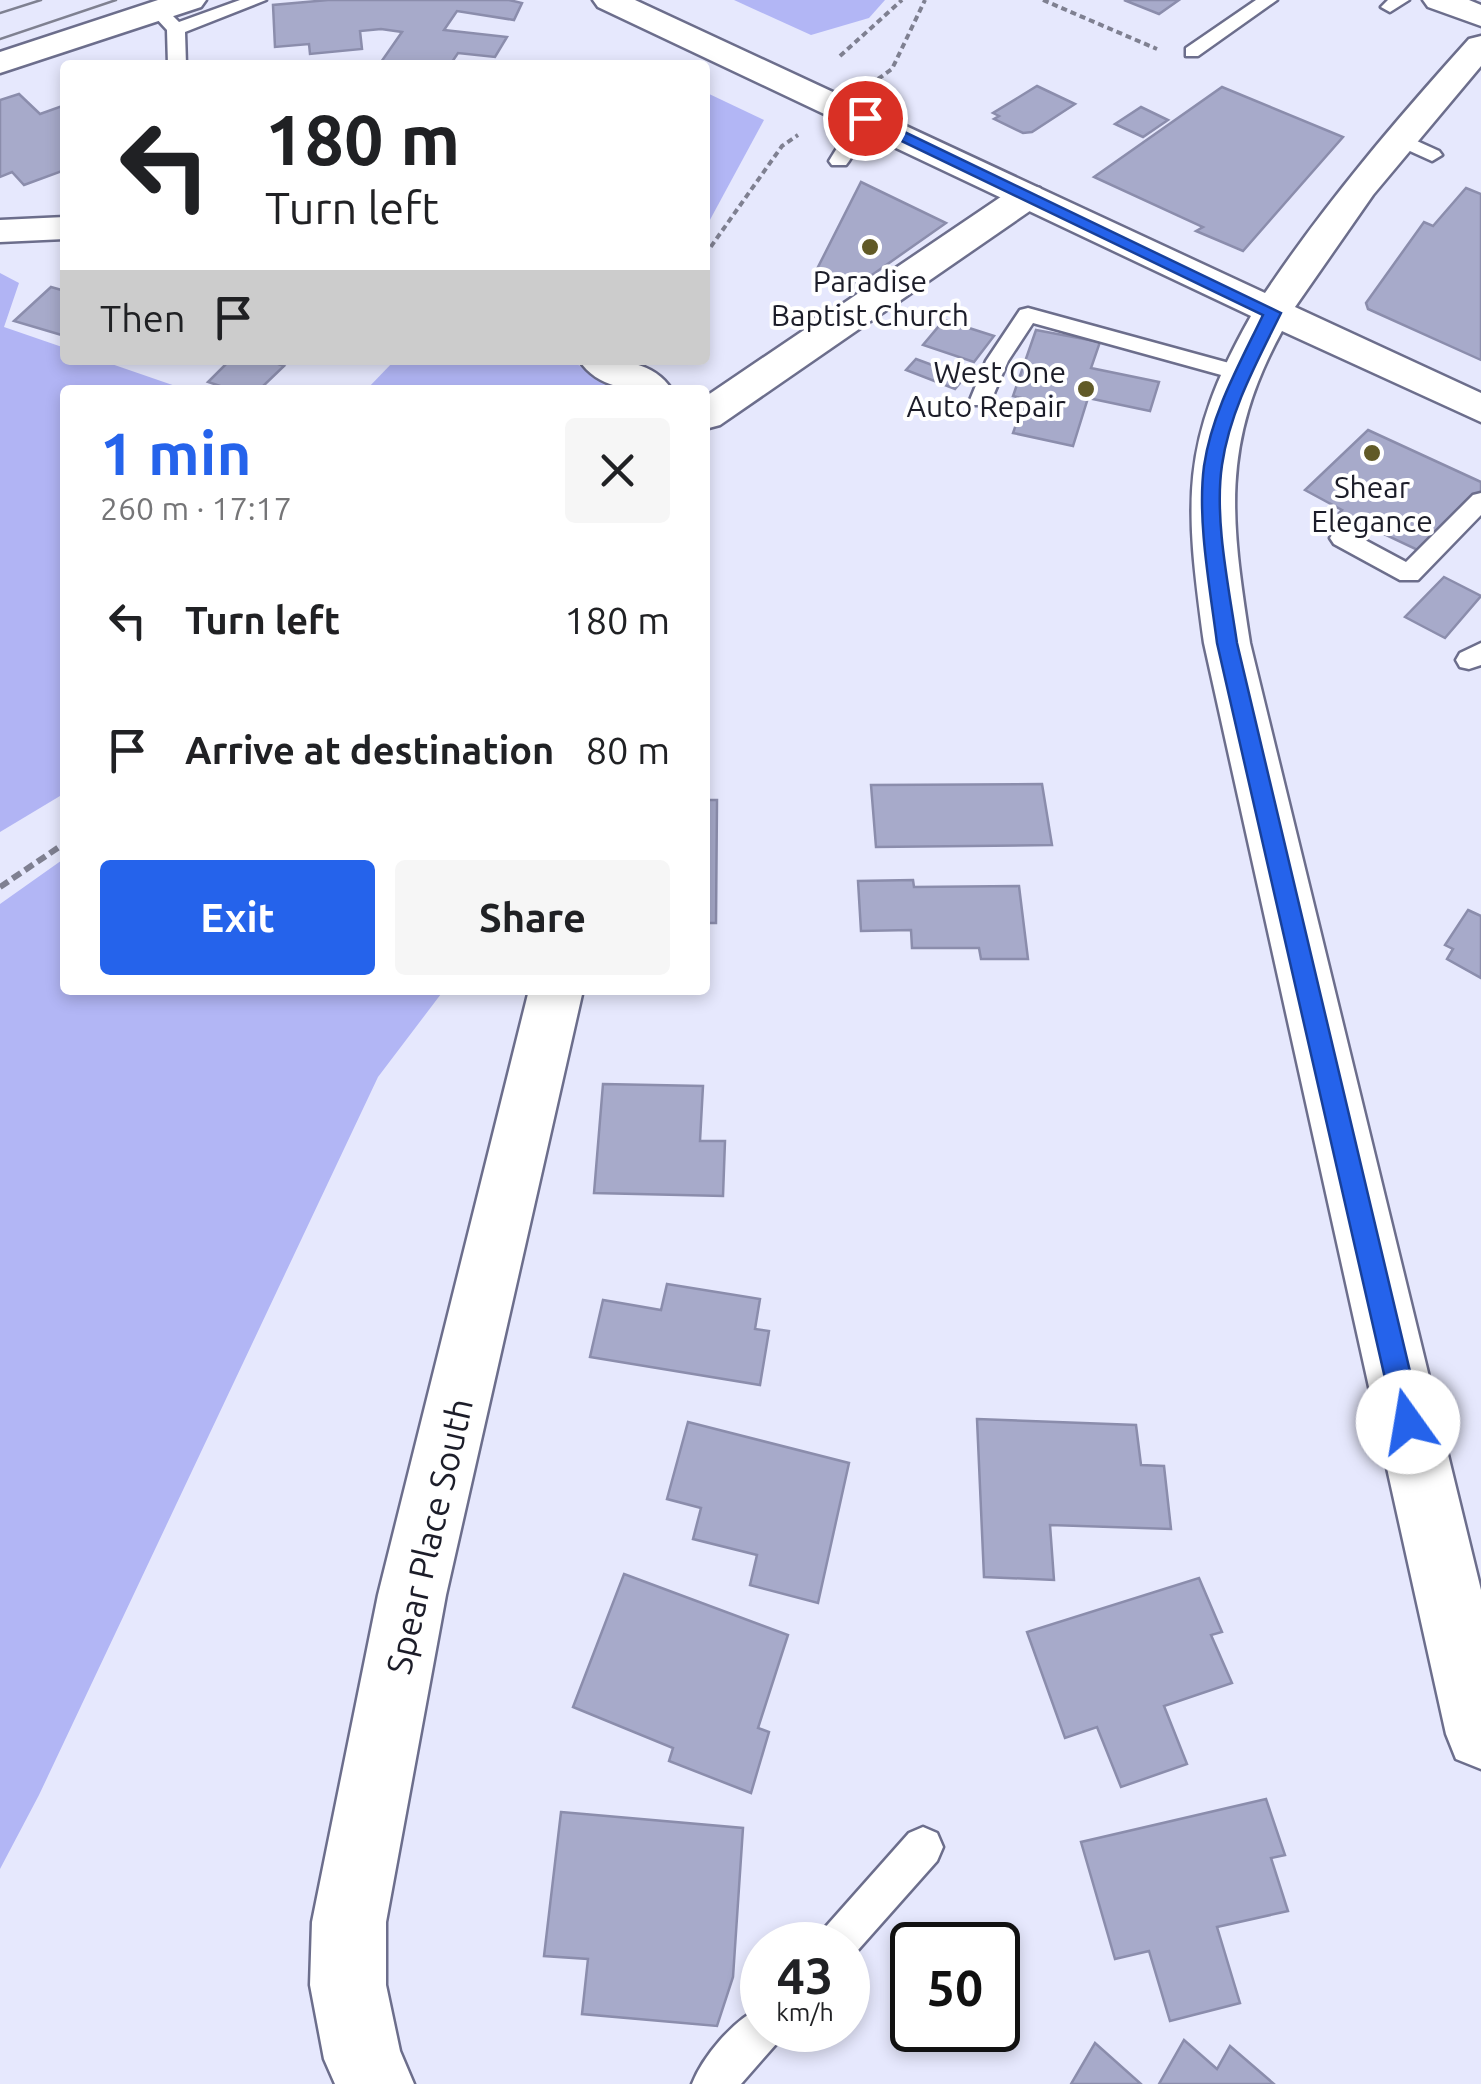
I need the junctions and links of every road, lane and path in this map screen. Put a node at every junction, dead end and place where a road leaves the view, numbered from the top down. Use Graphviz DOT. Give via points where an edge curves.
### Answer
graph roads {
  1 [pos="256,0"];
  2 [pos="609,0"];
  3 [pos="902,0"];
  4 [pos="925,0"];
  5 [pos="1043,0"];
  6 [pos="1268,0"];
  7 [pos="1439,0"];
  8 [pos="175,13"];
  9 [pos="1481,16"];
  10 [pos="1192,52"];
  11 [pos="1478,55"];
  12 [pos="840,56"];
  13 [pos="178,60"];
  14 [pos="0,63"];
  15 [pos="881,77"];
  16 [pos="865,118"];
  17 [pos="804,131"];
  18 [pos="1397,138"];
  19 [pos="1432,155"];
  20 [pos="839,161"];
  21 [pos="1028,196"];
  22 [pos="60,228"];
  23 [pos="0,231"];
  24 [pos="710,248"];
  25 [pos="1272,313"];
  26 [pos="609,365"];
  27 [pos="1243,374"];
  28 [pos="643,385"];
  29 [pos="981,400"];
  30 [pos="1481,409"];
  31 [pos="710,412"];
  32 [pos="1481,501"];
  33 [pos="1342,538"];
  34 [pos="60,845"];
  35 [pos="0,887"];
  36 [pos="555,995"];
  37 [pos="1481,1734"];
  38 [pos="923,1847"];
  39 [pos="856,1922"];
  40 [pos="741,2052"];
  41 [pos="375,2084"];
  42 [pos="713,2084"];
  1 -- 8 [label="lane"];
  2 -- 16 [label="main road"];
  3 -- 12 [label="path"];
  4 -- 15 [label="path" via="892,69"];
  5 -- 10 [label="path" via="1182,59"];
  6 -- 10 [label="lane"];
  7 -- 9 [label="main road"];
  8 -- 13 [label="lane"];
  8 -- 14 [label="main road"];
  11 -- 18 [label="main road"];
  16 -- 20 [label="lane"];
  16 -- 21 [label="main road"];
  17 -- 24 [label="path" via="782,146"];
  18 -- 19 [label="lane"];
  18 -- 25 [label="main road"];
  21 -- 25 [label="main road"];
  21 -- 31 [label="main road" via="814,326"];
  22 -- 23 [label="main road"];
  25 -- 27 [label="main road"];
  25 -- 30 [label="main road"];
  26 -- 28 [label="main road"];
  27 -- 29 [label="lane" via="1028,315 996,360"];
  27 -- 37 [label="main road" via="1213,466 1227,643"];
  32 -- 33 [label="lane" via="1409,574"];
  34 -- 35 [label="path"];
  36 -- 41 [label="main road, Spear Place South" via="412,1595 348,1922 348,1985"];
  38 -- 39 [label="lane"];
  40 -- 42 [label="lane"];
}
